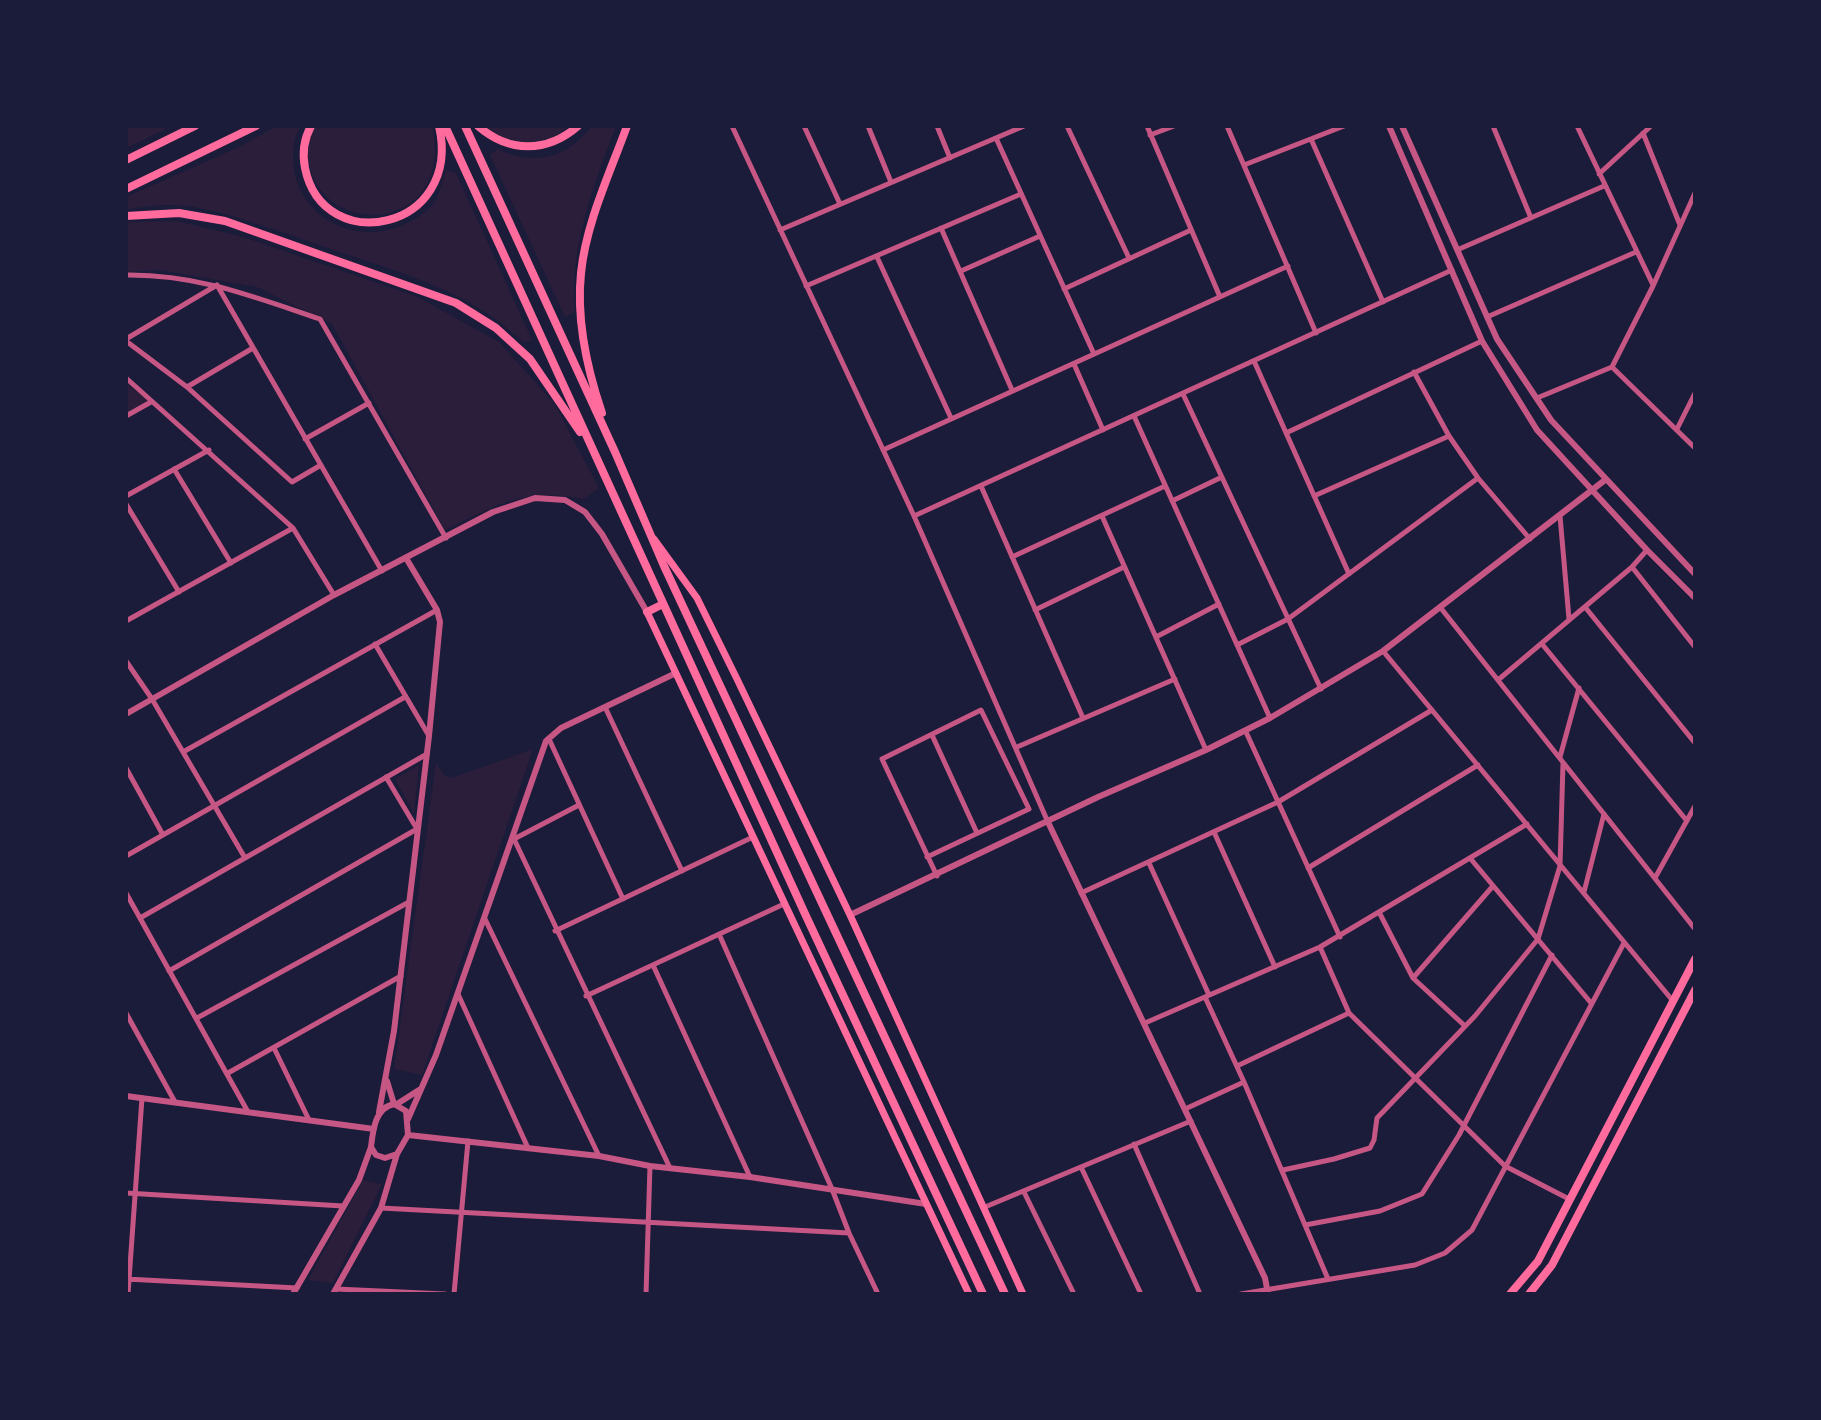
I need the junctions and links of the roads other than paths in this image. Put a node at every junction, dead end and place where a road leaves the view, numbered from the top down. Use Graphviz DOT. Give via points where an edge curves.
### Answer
graph roads {
  1 [pos="195,126"];
  2 [pos="256,126"];
  3 [pos="311,126"];
  4 [pos="442,126"];
  5 [pos="465,126"];
  6 [pos="478,126"];
  7 [pos="578,126"];
  8 [pos="627,126"];
  9 [pos="732,126"];
  10 [pos="804,126"];
  11 [pos="868,126"];
  12 [pos="937,126"];
  13 [pos="1024,126"];
  14 [pos="1067,126"];
  15 [pos="1147,126"];
  16 [pos="1174,126"];
  17 [pos="1227,126"];
  18 [pos="1344,126"];
  19 [pos="1389,126"];
  20 [pos="1402,126"];
  21 [pos="1493,126"];
  22 [pos="1577,126"];
  23 [pos="1651,126"];
  24 [pos="1643,133"];
  25 [pos="1150,135"];
  26 [pos="996,138"];
  27 [pos="1311,139"];
  28 [pos="950,158"];
  29 [pos="126,160"];
  30 [pos="1244,165"];
  31 [pos="1599,174"];
  32 [pos="891,182"];
  33 [pos="1604,186"];
  34 [pos="126,189"];
  35 [pos="1695,193"];
  36 [pos="1021,194"];
  37 [pos="840,204"];
  38 [pos="1692,206"];
  39 [pos="126,216"];
  40 [pos="1531,218"];
  41 [pos="1680,225"];
  42 [pos="941,228"];
  43 [pos="780,230"];
  44 [pos="1191,230"];
  45 [pos="1040,236"];
  46 [pos="1457,250"];
  47 [pos="1636,252"];
  48 [pos="877,257"];
  49 [pos="1129,258"];
  50 [pos="1288,266"];
  51 [pos="1452,270"];
  52 [pos="960,271"];
  53 [pos="126,275"];
  54 [pos="217,285"];
  55 [pos="806,286"];
  56 [pos="1653,286"];
  57 [pos="1064,289"];
  58 [pos="1220,297"];
  59 [pos="1383,302"];
  60 [pos="1486,317"];
  61 [pos="1316,333"];
  62 [pos="126,340"];
  63 [pos="1482,341"];
  64 [pos="253,348"];
  65 [pos="1094,354"];
  66 [pos="1254,361"];
  67 [pos="1074,364"];
  68 [pos="1612,367"];
  69 [pos="1414,372"];
  70 [pos="126,378"];
  71 [pos="187,387"];
  72 [pos="1012,390"];
  73 [pos="1695,393"];
  74 [pos="1183,394"];
  75 [pos="1537,398"];
  76 [pos="151,402"];
  77 [pos="369,403"];
  78 [pos="126,416"];
  79 [pos="1134,416"];
  80 [pos="951,418"];
  81 [pos="1677,429"];
  82 [pos="1103,430"];
  83 [pos="1286,433"];
  84 [pos="1449,436"];
  85 [pos="305,439"];
  86 [pos="1695,448"];
  87 [pos="209,450"];
  88 [pos="883,450"];
  89 [pos="615,452"];
  90 [pos="321,465"];
  91 [pos="600,467"];
  92 [pos="174,469"];
  93 [pos="1222,477"];
  94 [pos="1478,478"];
  95 [pos="1605,480"];
  96 [pos="981,486"];
  97 [pos="1165,486"];
  98 [pos="1592,491"];
  99 [pos="126,496"];
  100 [pos="1314,497"];
  101 [pos="1172,501"];
  102 [pos="126,504"];
  103 [pos="914,516"];
  104 [pos="1102,516"];
  105 [pos="1560,516"];
  106 [pos="293,528"];
  107 [pos="654,538"];
  108 [pos="446,539"];
  109 [pos="1530,539"];
  110 [pos="1647,550"];
  111 [pos="1012,557"];
  112 [pos="406,558"];
  113 [pos="231,563"];
  114 [pos="1124,567"];
  115 [pos="1632,567"];
  116 [pos="382,571"];
  117 [pos="1349,574"];
  118 [pos="1695,574"];
  119 [pos="179,592"];
  120 [pos="334,595"];
  121 [pos="1695,598"];
  122 [pos="663,604"];
  123 [pos="1219,604"];
  124 [pos="1440,607"];
  125 [pos="1585,607"];
  126 [pos="437,610"];
  127 [pos="1035,610"];
  128 [pos="647,612"];
  129 [pos="1288,619"];
  130 [pos="1569,620"];
  131 [pos="126,621"];
  132 [pos="1156,637"];
  133 [pos="375,644"];
  134 [pos="1542,644"];
  135 [pos="1237,645"];
  136 [pos="1695,647"];
  137 [pos="1383,651"];
  138 [pos="126,661"];
  139 [pos="676,673"];
  140 [pos="1175,679"];
  141 [pos="1498,680"];
  142 [pos="1579,688"];
  143 [pos="1321,689"];
  144 [pos="405,697"];
  145 [pos="152,699"];
  146 [pos="605,707"];
  147 [pos="128,710"];
  148 [pos="1432,710"];
  149 [pos="1083,718"];
  150 [pos="1270,718"];
  151 [pos="1246,732"];
  152 [pos="932,735"];
  153 [pos="429,736"];
  154 [pos="548,738"];
  155 [pos="1695,743"];
  156 [pos="1017,747"];
  157 [pos="1206,750"];
  158 [pos="183,752"];
  159 [pos="427,754"];
  160 [pos="1562,761"];
  161 [pos="1478,765"];
  162 [pos="126,768"];
  163 [pos="386,777"];
  164 [pos="1278,802"];
  165 [pos="214,805"];
  166 [pos="579,805"];
  167 [pos="1695,806"];
  168 [pos="1604,814"];
  169 [pos="1047,820"];
  170 [pos="1687,821"];
  171 [pos="1527,824"];
  172 [pos="417,829"];
  173 [pos="1214,832"];
  174 [pos="977,833"];
  175 [pos="163,835"];
  176 [pos="754,837"];
  177 [pos="514,839"];
  178 [pos="126,856"];
  179 [pos="927,857"];
  180 [pos="245,858"];
  181 [pos="1470,858"];
  182 [pos="1149,863"];
  183 [pos="1560,866"];
  184 [pos="1308,868"];
  185 [pos="682,871"];
  186 [pos="937,876"];
  187 [pos="1655,878"];
  188 [pos="1493,886"];
  189 [pos="126,893"];
  190 [pos="1081,893"];
  191 [pos="1584,893"];
  192 [pos="623,899"];
  193 [pos="410,902"];
  194 [pos="785,903"];
  195 [pos="1379,914"];
  196 [pos="850,915"];
  197 [pos="140,918"];
  198 [pos="485,919"];
  199 [pos="1695,929"];
  200 [pos="555,931"];
  201 [pos="719,934"];
  202 [pos="1340,937"];
  203 [pos="1538,939"];
  204 [pos="1624,943"];
  205 [pos="1320,947"];
  206 [pos="1552,955"];
  207 [pos="1695,959"];
  208 [pos="653,965"];
  209 [pos="1275,967"];
  210 [pos="169,971"];
  211 [pos="401,976"];
  212 [pos="1413,978"];
  213 [pos="1695,990"];
  214 [pos="458,994"];
  215 [pos="586,996"];
  216 [pos="1207,996"];
  217 [pos="1673,1001"];
  218 [pos="1591,1003"];
  219 [pos="126,1013"];
  220 [pos="1349,1013"];
  221 [pos="197,1018"];
  222 [pos="1145,1023"];
  223 [pos="1465,1026"];
  224 [pos="1653,1040"];
  225 [pos="274,1048"];
  226 [pos="1667,1048"];
  227 [pos="1237,1066"];
  228 [pos="228,1073"];
  229 [pos="387,1077"];
  230 [pos="1416,1080"];
  231 [pos="1244,1082"];
  232 [pos="422,1088"];
  233 [pos="126,1096"];
  234 [pos="142,1098"];
  235 [pos="175,1103"];
  236 [pos="395,1104"];
  237 [pos="1185,1109"];
  238 [pos="379,1112"];
  239 [pos="249,1113"];
  240 [pos="408,1119"];
  241 [pos="309,1120"];
  242 [pos="1191,1121"];
  243 [pos="1464,1125"];
  244 [pos="374,1129"];
  245 [pos="408,1135"];
  246 [pos="468,1141"];
  247 [pos="1134,1144"];
  248 [pos="371,1147"];
  249 [pos="528,1148"];
  250 [pos="397,1154"];
  251 [pos="599,1156"];
  252 [pos="650,1166"];
  253 [pos="1505,1166"];
  254 [pos="1081,1167"];
  255 [pos="670,1169"];
  256 [pos="1283,1170"];
  257 [pos="750,1177"];
  258 [pos="832,1189"];
  259 [pos="1024,1192"];
  260 [pos="126,1193"];
  261 [pos="135,1193"];
  262 [pos="1569,1199"];
  263 [pos="926,1204"];
  264 [pos="343,1206"];
  265 [pos="985,1207"];
  266 [pos="381,1208"];
  267 [pos="460,1212"];
  268 [pos="647,1223"];
  269 [pos="1305,1225"];
  270 [pos="849,1233"];
  271 [pos="1328,1279"];
  272 [pos="128,1280"];
  273 [pos="295,1291"];
  274 [pos="334,1292"];
  275 [pos="1267,1292"];
  276 [pos="128,1294"];
  277 [pos="445,1294"];
  278 [pos="454,1294"];
  279 [pos="646,1294"];
  280 [pos="878,1294"];
  281 [pos="969,1294"];
  282 [pos="983,1294"];
  283 [pos="1005,1294"];
  284 [pos="1023,1294"];
  285 [pos="1074,1294"];
  286 [pos="1141,1294"];
  287 [pos="1200,1294"];
  288 [pos="1241,1294"];
  289 [pos="1510,1294"];
  290 [pos="1529,1294"];
  1 -- 29 [label="main road"];
  2 -- 34 [label="main road"];
  3 -- 4 [label="main road" via="304,160 312,187 338,214 374,223 408,213 429,194 440,167"];
  4 -- 91 [label="main road"];
  5 -- 89 [label="main road"];
  6 -- 7 [label="main road" via="500,142 527,147 555,142"];
  8 -- 89 [label="main road" via="584,252 579,292 586,358"];
  9 -- 43 [label="street"];
  10 -- 37 [label="street"];
  11 -- 32 [label="street"];
  12 -- 28 [label="street"];
  13 -- 26 [label="street"];
  14 -- 49 [label="street"];
  15 -- 25 [label="street"];
  16 -- 25 [label="street"];
  17 -- 30 [label="street"];
  18 -- 27 [label="street"];
  19 -- 51 [label="street"];
  20 -- 46 [label="street"];
  21 -- 40 [label="street"];
  22 -- 31 [label="street"];
  23 -- 24 [label="street"];
  24 -- 31 [label="street"];
  24 -- 41 [label="street"];
  25 -- 44 [label="street"];
  26 -- 28 [label="street"];
  26 -- 36 [label="street"];
  27 -- 30 [label="street"];
  27 -- 59 [label="street"];
  28 -- 32 [label="street"];
  30 -- 50 [label="street"];
  31 -- 33 [label="street"];
  32 -- 37 [label="street"];
  33 -- 40 [label="street"];
  33 -- 47 [label="street"];
  35 -- 38 [label="street"];
  36 -- 42 [label="street"];
  36 -- 45 [label="street"];
  37 -- 43 [label="street"];
  38 -- 41 [label="street"];
  39 -- 91 [label="main road" via="179,213 225,221 456,303 496,328 530,359"];
  40 -- 46 [label="street"];
  41 -- 56 [label="street"];
  42 -- 48 [label="street"];
  42 -- 52 [label="street"];
  43 -- 55 [label="street"];
  44 -- 49 [label="street"];
  44 -- 58 [label="street"];
  45 -- 52 [label="street"];
  45 -- 57 [label="street"];
  46 -- 60 [label="street"];
  47 -- 56 [label="street"];
  47 -- 60 [label="street"];
  48 -- 55 [label="street"];
  48 -- 80 [label="street"];
  49 -- 57 [label="street"];
  50 -- 58 [label="street"];
  50 -- 61 [label="street"];
  51 -- 59 [label="street"];
  51 -- 63 [label="street"];
  52 -- 72 [label="street"];
  53 -- 54 [label="street"];
  54 -- 62 [label="street"];
  54 -- 64 [label="street"];
  54 -- 77 [label="street" via="320,319"];
  55 -- 88 [label="street"];
  56 -- 68 [label="street"];
  57 -- 65 [label="street"];
  58 -- 65 [label="street"];
  59 -- 61 [label="street"];
  60 -- 75 [label="street"];
  61 -- 66 [label="street"];
  62 -- 71 [label="street"];
  63 -- 69 [label="street"];
  63 -- 98 [label="street" via="1537,430"];
  64 -- 71 [label="street"];
  64 -- 85 [label="street"];
  65 -- 67 [label="street"];
  66 -- 74 [label="street"];
  66 -- 83 [label="street"];
  67 -- 72 [label="street"];
  67 -- 82 [label="street"];
  68 -- 75 [label="street"];
  68 -- 81 [label="street"];
  69 -- 83 [label="street"];
  69 -- 84 [label="street"];
  70 -- 76 [label="street"];
  71 -- 90 [label="street" via="292,482"];
  72 -- 80 [label="street"];
  73 -- 81 [label="street"];
  74 -- 79 [label="street"];
  74 -- 93 [label="street"];
  75 -- 95 [label="street"];
  76 -- 78 [label="street"];
  76 -- 87 [label="street"];
  77 -- 85 [label="street"];
  77 -- 108 [label="street"];
  79 -- 82 [label="street"];
  79 -- 97 [label="street"];
  80 -- 88 [label="street"];
  81 -- 86 [label="street"];
  82 -- 96 [label="street"];
  83 -- 100 [label="street"];
  84 -- 94 [label="street"];
  84 -- 100 [label="street"];
  85 -- 90 [label="street"];
  87 -- 92 [label="street"];
  87 -- 106 [label="street"];
  88 -- 103 [label="street"];
  89 -- 107 [label="main road"];
  90 -- 116 [label="street"];
  91 -- 122 [label="main road"];
  92 -- 99 [label="street"];
  92 -- 113 [label="street"];
  93 -- 101 [label="street"];
  93 -- 129 [label="street"];
  94 -- 109 [label="street"];
  94 -- 117 [label="street"];
  95 -- 98 [label="street"];
  95 -- 118 [label="street"];
  96 -- 103 [label="street"];
  96 -- 111 [label="street"];
  97 -- 101 [label="street"];
  97 -- 104 [label="street"];
  98 -- 105 [label="street"];
  98 -- 110 [label="street"];
  100 -- 117 [label="street"];
  101 -- 123 [label="street"];
  102 -- 119 [label="street"];
  103 -- 156 [label="street"];
  104 -- 111 [label="street"];
  104 -- 114 [label="street"];
  105 -- 109 [label="street"];
  105 -- 130 [label="street"];
  106 -- 113 [label="street"];
  106 -- 120 [label="street"];
  107 -- 196 [label="main road" via="697,598"];
  107 -- 283 [label="main road"];
  108 -- 112 [label="street"];
  108 -- 128 [label="street" via="514,504 543,497 565,500 594,522"];
  109 -- 124 [label="street"];
  110 -- 115 [label="street"];
  110 -- 121 [label="street"];
  111 -- 127 [label="street"];
  112 -- 116 [label="street"];
  112 -- 126 [label="street"];
  113 -- 119 [label="street"];
  114 -- 127 [label="street"];
  114 -- 132 [label="street"];
  115 -- 125 [label="street"];
  115 -- 136 [label="street"];
  116 -- 120 [label="street"];
  117 -- 129 [label="street"];
  119 -- 131 [label="street"];
  120 -- 145 [label="street"];
  122 -- 128 [label="main road"];
  122 -- 282 [label="main road"];
  123 -- 132 [label="street"];
  123 -- 135 [label="street"];
  124 -- 137 [label="street"];
  124 -- 141 [label="street"];
  125 -- 130 [label="street"];
  125 -- 155 [label="street"];
  126 -- 133 [label="street"];
  126 -- 153 [label="street"];
  127 -- 149 [label="street"];
  128 -- 139 [label="main road"];
  129 -- 135 [label="street"];
  129 -- 143 [label="street"];
  130 -- 134 [label="street"];
  132 -- 140 [label="street"];
  133 -- 144 [label="street"];
  133 -- 158 [label="street"];
  134 -- 141 [label="street"];
  134 -- 142 [label="street"];
  135 -- 150 [label="street"];
  137 -- 143 [label="street"];
  137 -- 148 [label="street"];
  138 -- 145 [label="street"];
  139 -- 146 [label="street"];
  139 -- 176 [label="main road"];
  140 -- 149 [label="street"];
  140 -- 157 [label="street"];
  141 -- 160 [label="street"];
  142 -- 160 [label="street"];
  142 -- 170 [label="street"];
  143 -- 150 [label="street"];
  144 -- 153 [label="street"];
  144 -- 165 [label="street"];
  145 -- 147 [label="street"];
  145 -- 158 [label="street"];
  146 -- 154 [label="street"];
  146 -- 185 [label="street"];
  148 -- 161 [label="street"];
  148 -- 164 [label="street"];
  149 -- 156 [label="street"];
  150 -- 151 [label="street"];
  151 -- 157 [label="street"];
  151 -- 164 [label="street"];
  152 -- 174 [label="street"];
  152 -- 174 [label="street" via="981,710 1029,809"];
  152 -- 179 [label="street" via="882,759"];
  153 -- 159 [label="street"];
  154 -- 166 [label="street"];
  154 -- 177 [label="street"];
  156 -- 169 [label="street"];
  157 -- 169 [label="street"];
  158 -- 165 [label="street"];
  159 -- 163 [label="street"];
  159 -- 172 [label="street"];
  160 -- 168 [label="street"];
  160 -- 183 [label="street"];
  161 -- 171 [label="street"];
  161 -- 184 [label="street"];
  162 -- 175 [label="street"];
  163 -- 172 [label="street"];
  163 -- 180 [label="street"];
  164 -- 173 [label="street"];
  164 -- 184 [label="street"];
  165 -- 175 [label="street"];
  165 -- 180 [label="street"];
  166 -- 177 [label="street"];
  166 -- 192 [label="street"];
  167 -- 170 [label="street"];
  168 -- 187 [label="street"];
  168 -- 191 [label="street"];
  169 -- 186 [label="street"];
  169 -- 190 [label="street"];
  170 -- 187 [label="street"];
  171 -- 181 [label="street"];
  171 -- 183 [label="street"];
  172 -- 193 [label="street"];
  172 -- 210 [label="street"];
  173 -- 182 [label="street"];
  173 -- 209 [label="street"];
  174 -- 179 [label="street"];
  175 -- 178 [label="street"];
  176 -- 185 [label="street"];
  176 -- 194 [label="main road"];
  177 -- 198 [label="street"];
  177 -- 200 [label="street"];
  179 -- 186 [label="street"];
  180 -- 197 [label="street"];
  181 -- 188 [label="street"];
  181 -- 195 [label="street"];
  182 -- 190 [label="street"];
  182 -- 216 [label="street"];
  183 -- 191 [label="street"];
  183 -- 203 [label="street"];
  184 -- 202 [label="street"];
  185 -- 192 [label="street"];
  186 -- 196 [label="street"];
  187 -- 199 [label="street"];
  188 -- 203 [label="street"];
  188 -- 212 [label="street"];
  189 -- 197 [label="street"];
  190 -- 222 [label="street"];
  191 -- 204 [label="street"];
  192 -- 200 [label="street"];
  193 -- 211 [label="street"];
  193 -- 221 [label="street"];
  194 -- 201 [label="street"];
  194 -- 263 [label="main road"];
  195 -- 202 [label="street"];
  195 -- 212 [label="street"];
  196 -- 265 [label="main road"];
  197 -- 210 [label="street"];
  198 -- 214 [label="street"];
  198 -- 251 [label="street"];
  200 -- 215 [label="street"];
  201 -- 208 [label="street"];
  201 -- 258 [label="street"];
  202 -- 205 [label="street"];
  203 -- 206 [label="street"];
  203 -- 223 [label="street"];
  204 -- 217 [label="street"];
  204 -- 218 [label="street"];
  205 -- 209 [label="street"];
  205 -- 220 [label="street"];
  206 -- 218 [label="street"];
  206 -- 243 [label="street"];
  207 -- 217 [label="main road"];
  208 -- 215 [label="street"];
  208 -- 257 [label="street"];
  209 -- 216 [label="street"];
  210 -- 221 [label="street"];
  211 -- 225 [label="street"];
  211 -- 229 [label="street"];
  212 -- 223 [label="street"];
  213 -- 226 [label="main road"];
  214 -- 232 [label="street"];
  214 -- 249 [label="street"];
  215 -- 255 [label="street"];
  216 -- 222 [label="street"];
  216 -- 227 [label="street"];
  217 -- 224 [label="main road"];
  218 -- 253 [label="street"];
  219 -- 235 [label="street"];
  220 -- 227 [label="street"];
  220 -- 230 [label="street"];
  221 -- 228 [label="street"];
  222 -- 237 [label="street"];
  223 -- 230 [label="street"];
  224 -- 226 [label="main road"];
  224 -- 262 [label="main road"];
  225 -- 228 [label="street"];
  225 -- 241 [label="street"];
  226 -- 290 [label="main road" via="1552,1265"];
  227 -- 231 [label="street"];
  228 -- 239 [label="street"];
  229 -- 236 [label="street"];
  229 -- 238 [label="street"];
  230 -- 243 [label="street"];
  230 -- 256 [label="street" via="1377,1118 1370,1148"];
  231 -- 237 [label="street"];
  231 -- 256 [label="street"];
  232 -- 236 [label="street"];
  232 -- 240 [label="street"];
  233 -- 234 [label="street"];
  234 -- 235 [label="street"];
  234 -- 261 [label="street"];
  235 -- 239 [label="street"];
  236 -- 238 [label="street"];
  236 -- 240 [label="street" via="404,1108"];
  237 -- 242 [label="street"];
  238 -- 244 [label="street"];
  239 -- 241 [label="street"];
  240 -- 245 [label="street"];
  241 -- 244 [label="street"];
  242 -- 247 [label="street"];
  242 -- 275 [label="street"];
  243 -- 253 [label="street"];
  243 -- 269 [label="street" via="1420,1196 1380,1211"];
  244 -- 248 [label="street"];
  245 -- 246 [label="street"];
  245 -- 250 [label="street"];
  246 -- 249 [label="street"];
  246 -- 267 [label="street"];
  247 -- 254 [label="street"];
  247 -- 287 [label="street"];
  248 -- 250 [label="street" via="385,1158"];
  248 -- 264 [label="street"];
  249 -- 251 [label="street"];
  250 -- 266 [label="street"];
  251 -- 252 [label="street"];
  252 -- 255 [label="street"];
  252 -- 268 [label="street"];
  253 -- 262 [label="street"];
  253 -- 271 [label="street" via="1472,1230 1445,1253 1395,1270"];
  254 -- 259 [label="street"];
  254 -- 286 [label="street"];
  255 -- 257 [label="street"];
  256 -- 269 [label="street"];
  257 -- 258 [label="street"];
  258 -- 263 [label="street"];
  258 -- 270 [label="street"];
  259 -- 265 [label="street"];
  259 -- 285 [label="street"];
  260 -- 261 [label="street"];
  261 -- 264 [label="street"];
  261 -- 272 [label="street"];
  262 -- 289 [label="main road" via="1538,1261"];
  263 -- 281 [label="main road"];
  264 -- 273 [label="street"];
  265 -- 284 [label="main road"];
  266 -- 267 [label="street"];
  266 -- 274 [label="street"];
  267 -- 268 [label="street"];
  267 -- 278 [label="street"];
  268 -- 270 [label="street"];
  268 -- 279 [label="street"];
  269 -- 271 [label="street"];
  270 -- 280 [label="street"];
  271 -- 275 [label="street"];
  272 -- 273 [label="street"];
  272 -- 276 [label="street"];
  274 -- 277 [label="street"];
  275 -- 288 [label="street"];
}
